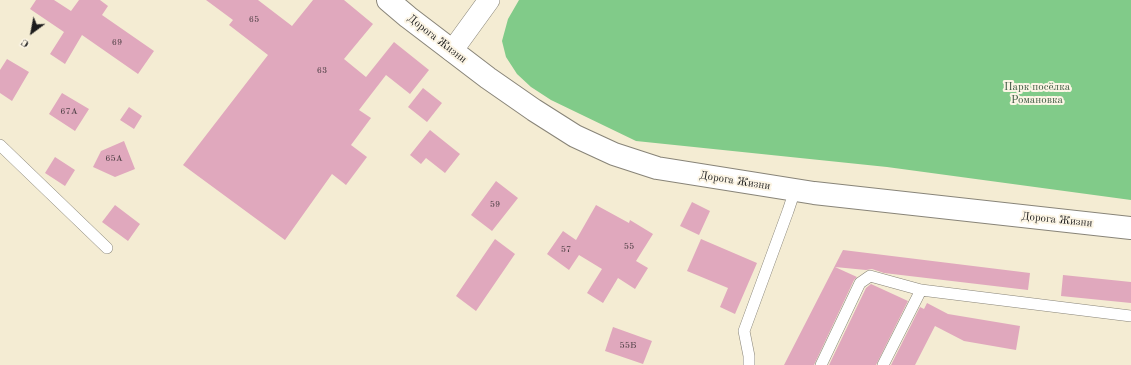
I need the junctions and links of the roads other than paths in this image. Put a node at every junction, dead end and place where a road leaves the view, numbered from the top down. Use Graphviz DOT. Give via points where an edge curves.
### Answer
graph roads {
  1 [pos="388,0"];
  2 [pos="488,0"];
  3 [pos="452,51"];
  4 [pos="0,145"];
  5 [pos="795,190"];
  6 [pos="1131,228"];
  7 [pos="107,248"];
  8 [pos="921,290"];
  9 [pos="1131,316"];
  10 [pos="749,365"];
  11 [pos="820,365"];
  12 [pos="883,365"];
  1 -- 3 [label="main road, Дорога Жизни"];
  2 -- 3 [label="street"];
  3 -- 5 [label="main road, Дорога Жизни" via="534,110 575,136 614,154 657,168"];
  4 -- 7 [label="lane"];
  5 -- 6 [label="main road, Дорога Жизни"];
  5 -- 10 [label="lane" via="744,331"];
  8 -- 9 [label="lane"];
  8 -- 11 [label="lane" via="870,276 860,283"];
  8 -- 12 [label="lane"];
}
